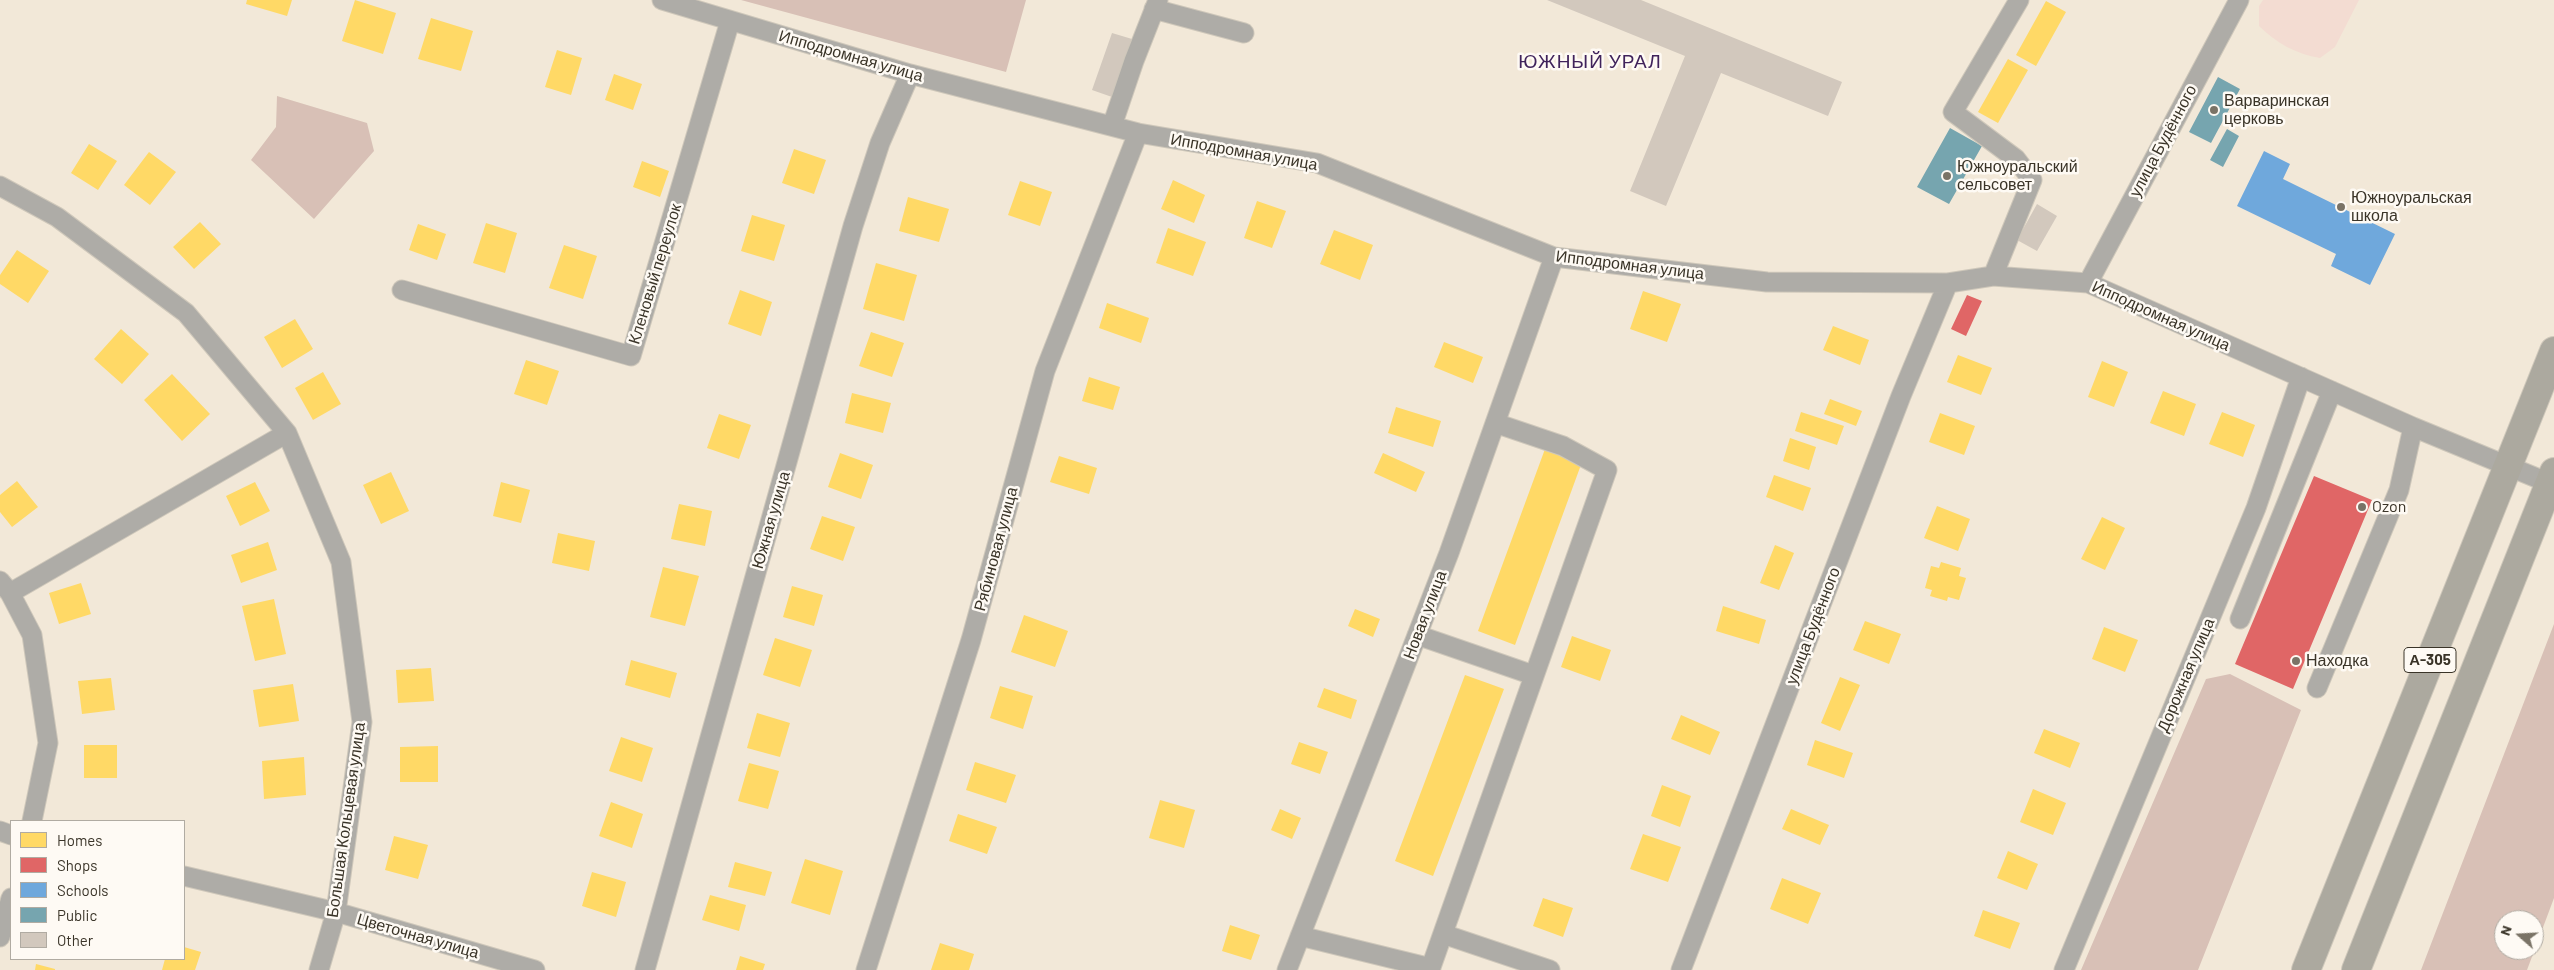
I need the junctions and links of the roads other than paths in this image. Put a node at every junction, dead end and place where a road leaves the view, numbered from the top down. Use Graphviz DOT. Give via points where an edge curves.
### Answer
graph roads {
  1 [pos="662,0"];
  2 [pos="2019,0"];
  3 [pos="2238,0"];
  4 [pos="1156,4"];
  5 [pos="730,21"];
  6 [pos="1244,32"];
  7 [pos="910,74"];
  8 [pos="1112,126"];
  9 [pos="1138,133"];
  10 [pos="0,186"];
  11 [pos="1554,257"];
  12 [pos="1993,276"];
  13 [pos="2088,282"];
  14 [pos="1948,283"];
  15 [pos="402,290"];
  16 [pos="2554,351"];
  17 [pos="2301,377"];
  18 [pos="2332,391"];
  19 [pos="1495,423"];
  20 [pos="2413,426"];
  21 [pos="287,434"];
  22 [pos="2508,466"];
  23 [pos="2552,477"];
  24 [pos="5,587"];
  25 [pos="2240,619"];
  26 [pos="1417,635"];
  27 [pos="1533,675"];
  28 [pos="2317,688"];
  29 [pos="32,820"];
  30 [pos="185,876"];
  31 [pos="10,902"];
  32 [pos="336,912"];
  33 [pos="1443,934"];
  34 [pos="1300,936"];
  35 [pos="0,937"];
  36 [pos="1431,969"];
  37 [pos="319,970"];
  38 [pos="535,970"];
  39 [pos="645,970"];
  40 [pos="866,970"];
  41 [pos="1287,970"];
  42 [pos="1550,970"];
  43 [pos="1681,970"];
  44 [pos="2064,970"];
  45 [pos="2306,970"];
  46 [pos="2356,970"];
  1 -- 5 [label="street, Ипподромная улица"];
  2 -- 12 [label="street" via="1952,112 2016,159 2032,180"];
  3 -- 13 [label="street, улица Будённого"];
  4 -- 6 [label="street"];
  4 -- 8 [label="street"];
  5 -- 7 [label="street, Ипподромная улица"];
  5 -- 15 [label="street, Кленовый переулок" via="630,356"];
  7 -- 8 [label="street, Ипподромная улица"];
  7 -- 39 [label="street, Южная улица" via="880,143 854,226"];
  8 -- 9 [label="street, Ипподромная улица"];
  9 -- 11 [label="street, Ипподромная улица" via="1318,163"];
  9 -- 40 [label="street, Рябиновая улица" via="1045,371 971,640"];
  10 -- 21 [label="street, Большая Кольцевая улица" via="57,217 186,313"];
  11 -- 14 [label="street, Ипподромная улица" via="1766,282"];
  11 -- 19 [label="street, Новая улица"];
  12 -- 13 [label="street, Ипподромная улица"];
  12 -- 14 [label="street, Ипподромная улица"];
  13 -- 17 [label="street, Ипподромная улица"];
  14 -- 43 [label="street, улица Будённого" via="1901,396"];
  16 -- 22 [label="highway, А-305"];
  17 -- 18 [label="street, Ипподромная улица"];
  17 -- 44 [label="street, Дорожная улица" via="2256,508"];
  18 -- 20 [label="street, Ипподромная улица"];
  18 -- 25 [label="street"];
  19 -- 26 [label="street, Новая улица"];
  19 -- 27 [label="street" via="1563,446 1607,470"];
  20 -- 22 [label="street, Ипподромная улица"];
  20 -- 28 [label="street" via="2400,490"];
  21 -- 24 [label="street"];
  21 -- 32 [label="street, Большая Кольцевая улица" via="341,562 362,722"];
  22 -- 23 [label="street, Ипподромная улица"];
  22 -- 45 [label="highway, А-305"];
  23 -- 46 [label="highway, А-305"];
  24 -- 29 [label="street" via="32,635 48,743"];
  26 -- 27 [label="street"];
  26 -- 34 [label="street, Новая улица"];
  27 -- 33 [label="street"];
  30 -- 32 [label="street, Цветочная улица"];
  31 -- 35 [label="street"];
  32 -- 37 [label="street, Большая Кольцевая улица"];
  32 -- 38 [label="street, Цветочная улица"];
  33 -- 36 [label="street"];
  33 -- 42 [label="street"];
  34 -- 36 [label="street"];
  34 -- 41 [label="street, Новая улица"];
}
